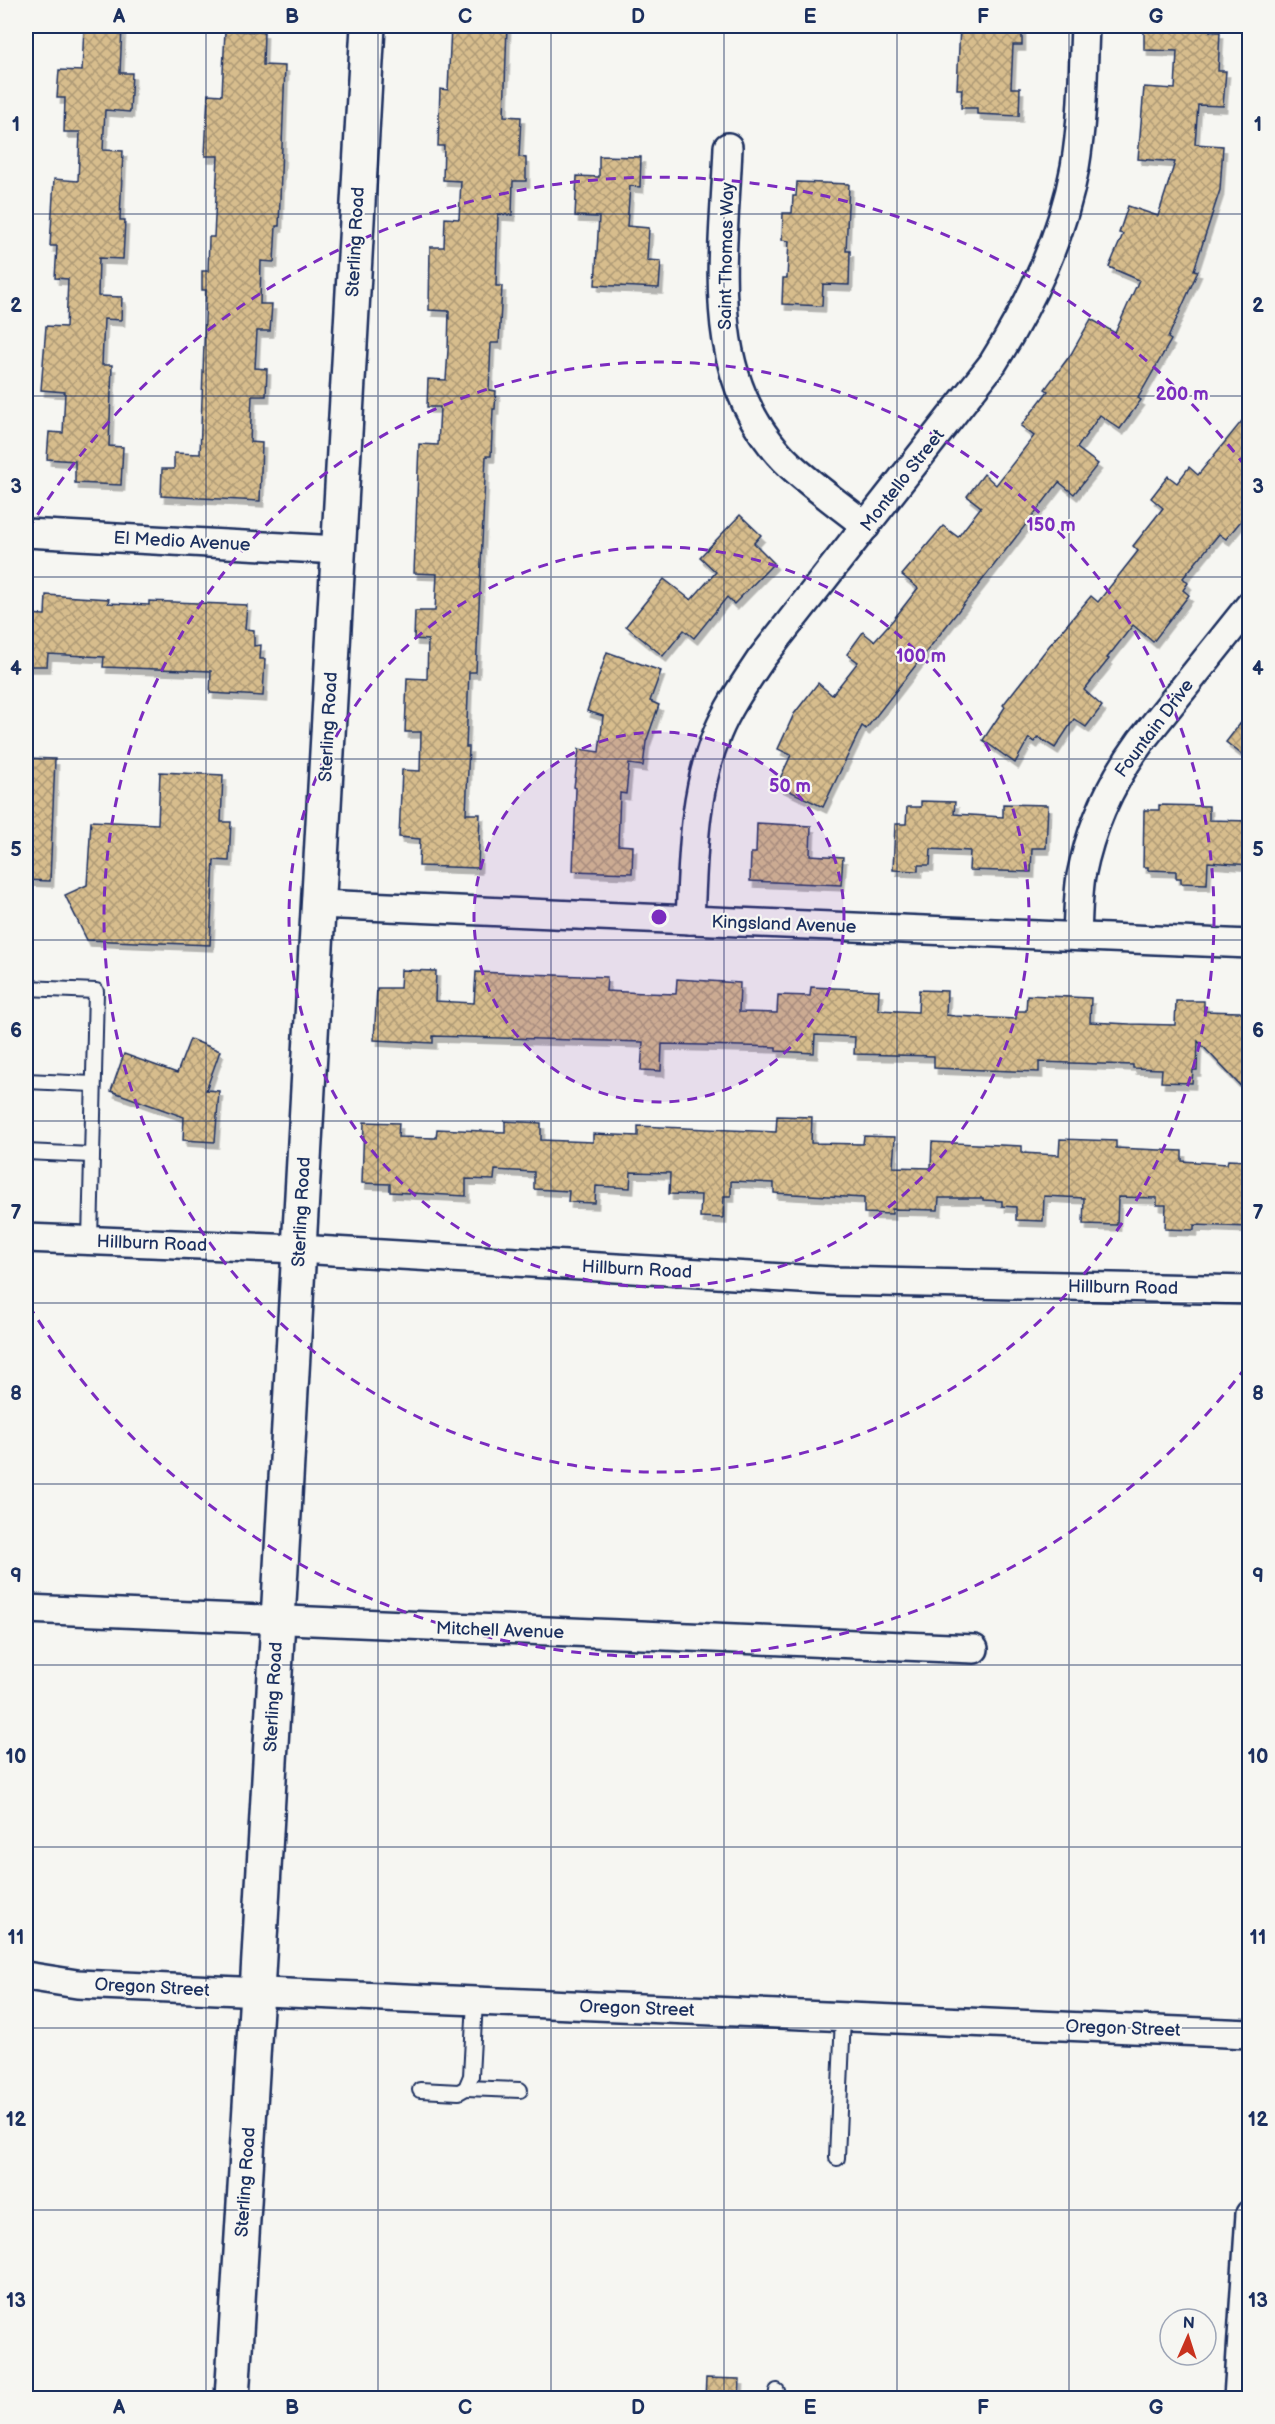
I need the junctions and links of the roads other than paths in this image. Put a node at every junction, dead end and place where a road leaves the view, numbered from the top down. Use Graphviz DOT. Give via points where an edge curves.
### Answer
graph roads {
  1 [pos="368,26"];
  2 [pos="1085,26"];
  3 [pos="728,147"];
  4 [pos="866,526"];
  5 [pos="26,532"];
  6 [pos="338,550"];
  7 [pos="1250,605"];
  8 [pos="318,904"];
  9 [pos="690,920"];
  10 [pos="1077,936"];
  11 [pos="1250,944"];
  12 [pos="26,988"];
  13 [pos="26,1081"];
  14 [pos="93,1084"];
  15 [pos="26,1152"];
  16 [pos="90,1155"];
  17 [pos="26,1238"];
  18 [pos="90,1240"];
  19 [pos="299,1249"];
  20 [pos="1250,1290"];
  21 [pos="26,1609"];
  22 [pos="278,1620"];
  23 [pos="974,1650"];
  24 [pos="26,1976"];
  25 [pos="257,1992"];
  26 [pos="475,2001"];
  27 [pos="843,2016"];
  28 [pos="1250,2034"];
  29 [pos="466,2088"];
  30 [pos="420,2090"];
  31 [pos="520,2090"];
  32 [pos="837,2158"];
  33 [pos="1250,2214"];
  34 [pos="232,2398"];
  35 [pos="1238,2398"];
  1 -- 6 [label="street, Sterling Road"];
  2 -- 4 [label="street, Montello Street" via="1082,116 1075,167 1043,274 993,363"];
  3 -- 4 [label="street, Saint Thomas Way" via="724,334 744,401 762,432 790,465"];
  4 -- 9 [label="street, Montello Street" via="761,659 717,734 703,776 695,819"];
  5 -- 6 [label="street, El Medio Avenue"];
  6 -- 8 [label="street, Sterling Road"];
  7 -- 10 [label="street, Fountain Drive" via="1135,748 1103,802 1089,839 1081,878"];
  8 -- 9 [label="street, Kingsland Avenue"];
  8 -- 19 [label="street, Sterling Road"];
  9 -- 10 [label="street, Kingsland Avenue"];
  10 -- 11 [label="street, Kingsland Avenue"];
  12 -- 14 [label="lane" via="96,991"];
  13 -- 14 [label="lane"];
  14 -- 16 [label="lane"];
  15 -- 16 [label="lane"];
  16 -- 18 [label="lane"];
  17 -- 18 [label="street, Hillburn Road"];
  18 -- 19 [label="street, Hillburn Road"];
  19 -- 20 [label="street, Hillburn Road" via="833,1281"];
  19 -- 22 [label="street, Sterling Road"];
  21 -- 22 [label="street, Mitchell Avenue"];
  22 -- 23 [label="street, Mitchell Avenue"];
  22 -- 25 [label="street, Sterling Road"];
  24 -- 25 [label="street, Oregon Street" via="77,1984"];
  25 -- 26 [label="street, Oregon Street"];
  25 -- 34 [label="street, Sterling Road"];
  26 -- 27 [label="street, Oregon Street"];
  26 -- 29 [label="lane" via="471,2076"];
  27 -- 28 [label="street, Oregon Street"];
  27 -- 32 [label="lane"];
  29 -- 30 [label="lane" via="459,2092"];
  29 -- 31 [label="lane"];
  33 -- 35 [label="street"];
}
